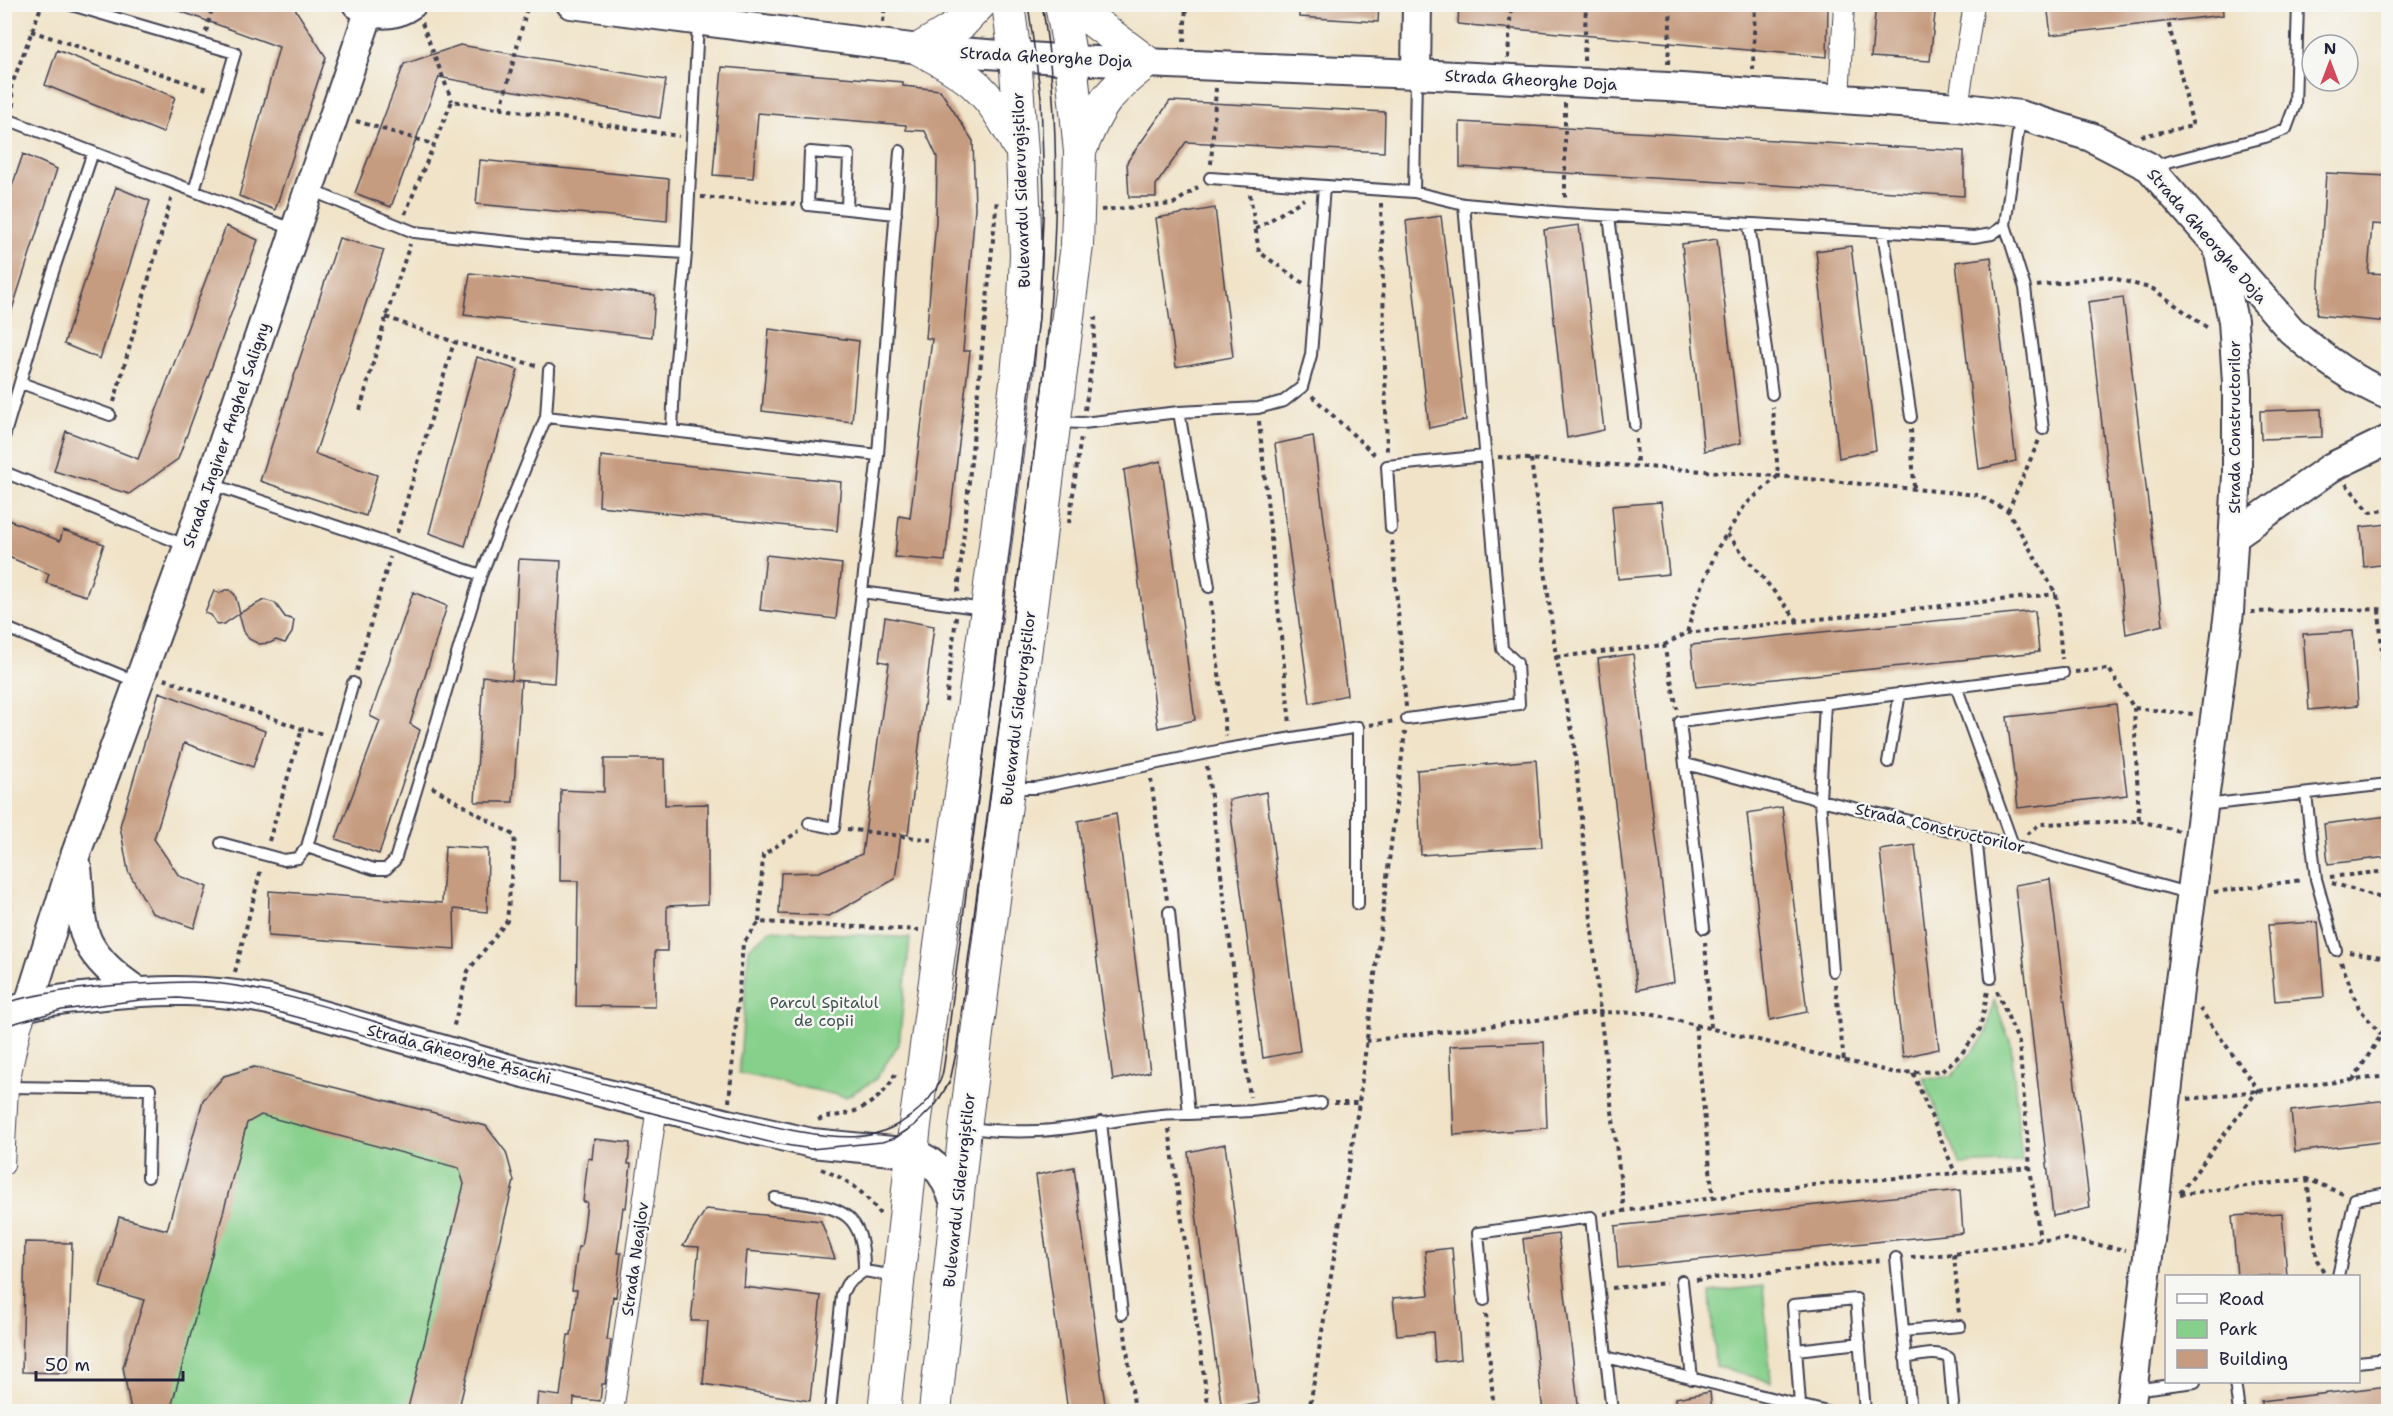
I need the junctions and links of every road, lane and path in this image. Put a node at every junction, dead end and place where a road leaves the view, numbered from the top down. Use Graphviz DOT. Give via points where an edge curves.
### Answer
graph roads {
  1 [pos="42,4"];
  2 [pos="68,4"];
  3 [pos="213,4"];
  4 [pos="528,4"];
  5 [pos="571,4"];
  6 [pos="980,4"];
  7 [pos="1008,4"];
  8 [pos="1061,4"];
  9 [pos="1070,4"];
  10 [pos="1186,4"];
  11 [pos="1417,4"];
  12 [pos="1511,4"];
  13 [pos="1586,4"];
  14 [pos="1671,4"];
  15 [pos="1755,4"];
  16 [pos="1844,4"];
  17 [pos="1974,4"];
  18 [pos="2298,4"];
  19 [pos="412,5"];
  20 [pos="363,8"];
  21 [pos="698,12"];
  22 [pos="2168,21"];
  23 [pos="31,31"];
  24 [pos="203,44"];
  25 [pos="919,49"];
  26 [pos="1015,56"];
  27 [pos="1071,60"];
  28 [pos="1147,62"];
  29 [pos="1182,63"];
  30 [pos="1217,65"];
  31 [pos="1416,74"];
  32 [pos="1507,79"];
  33 [pos="1667,87"];
  34 [pos="1574,90"];
  35 [pos="1751,93"];
  36 [pos="222,94"];
  37 [pos="1839,100"];
  38 [pos="452,101"];
  39 [pos="1958,107"];
  40 [pos="501,110"];
  41 [pos="335,115"];
  42 [pos="2020,115"];
  43 [pos="4,118"];
  44 [pos="16,122"];
  45 [pos="2139,136"];
  46 [pos="693,138"];
  47 [pos="433,144"];
  48 [pos="900,151"];
  49 [pos="93,152"];
  50 [pos="1022,153"];
  51 [pos="1080,153"];
  52 [pos="2149,167"];
  53 [pos="1210,178"];
  54 [pos="175,184"];
  55 [pos="1324,186"];
  56 [pos="310,190"];
  57 [pos="1380,190"];
  58 [pos="194,191"];
  59 [pos="1414,192"];
  60 [pos="689,196"];
  61 [pos="998,196"];
  62 [pos="1299,201"];
  63 [pos="1464,204"];
  64 [pos="808,205"];
  65 [pos="847,207"];
  66 [pos="1252,207"];
  67 [pos="1079,212"];
  68 [pos="1565,213"];
  69 [pos="896,214"];
  70 [pos="1609,216"];
  71 [pos="1749,224"];
  72 [pos="2005,225"];
  73 [pos="400,226"];
  74 [pos="1256,229"];
  75 [pos="296,230"];
  76 [pos="414,232"];
  77 [pos="1883,232"];
  78 [pos="2217,248"];
  79 [pos="686,253"];
  80 [pos="1288,273"];
  81 [pos="2025,288"];
  82 [pos="386,317"];
  83 [pos="454,342"];
  84 [pos="2235,348"];
  85 [pos="549,370"];
  86 [pos="21,383"];
  87 [pos="1302,387"];
  88 [pos="1772,394"];
  89 [pos="2388,395"];
  90 [pos="1258,408"];
  91 [pos="360,410"];
  92 [pos="1179,412"];
  93 [pos="110,415"];
  94 [pos="546,417"];
  95 [pos="1911,417"];
  96 [pos="1055,422"];
  97 [pos="1635,425"];
  98 [pos="2043,429"];
  99 [pos="672,431"];
  100 [pos="4,437"];
  101 [pos="2388,440"];
  102 [pos="878,455"];
  103 [pos="1485,456"];
  104 [pos="1531,459"];
  105 [pos="1637,465"];
  106 [pos="1387,466"];
  107 [pos="2332,467"];
  108 [pos="4,472"];
  109 [pos="1778,476"];
  110 [pos="209,483"];
  111 [pos="1914,488"];
  112 [pos="2388,510"];
  113 [pos="2008,511"];
  114 [pos="1391,528"];
  115 [pos="1727,534"];
  116 [pos="2235,535"];
  117 [pos="393,545"];
  118 [pos="188,547"];
  119 [pos="481,575"];
  120 [pos="1209,587"];
  121 [pos="862,592"];
  122 [pos="2056,594"];
  123 [pos="972,607"];
  124 [pos="2388,609"];
  125 [pos="2379,610"];
  126 [pos="2229,612"];
  127 [pos="1798,621"];
  128 [pos="4,627"];
  129 [pos="1687,633"];
  130 [pos="1664,645"];
  131 [pos="1556,657"];
  132 [pos="2064,673"];
  133 [pos="141,677"];
  134 [pos="353,683"];
  135 [pos="2388,685"];
  136 [pos="1956,686"];
  137 [pos="1900,693"];
  138 [pos="1825,702"];
  139 [pos="946,703"];
  140 [pos="2134,708"];
  141 [pos="2216,716"];
  142 [pos="1407,719"];
  143 [pos="1680,722"];
  144 [pos="1358,727"];
  145 [pos="1291,737"];
  146 [pos="337,738"];
  147 [pos="1227,749"];
  148 [pos="1206,753"];
  149 [pos="1888,762"];
  150 [pos="1149,764"];
  151 [pos="1686,764"];
  152 [pos="421,781"];
  153 [pos="2388,785"];
  154 [pos="1007,788"];
  155 [pos="2306,794"];
  156 [pos="1820,800"];
  157 [pos="2204,805"];
  158 [pos="2139,821"];
  159 [pos="809,823"];
  160 [pos="2040,824"];
  161 [pos="834,828"];
  162 [pos="1976,836"];
  163 [pos="2200,837"];
  164 [pos="936,841"];
  165 [pos="221,843"];
  166 [pos="2013,845"];
  167 [pos="307,847"];
  168 [pos="75,856"];
  169 [pos="2388,871"];
  170 [pos="2316,879"];
  171 [pos="2193,894"];
  172 [pos="2388,900"];
  173 [pos="1358,904"];
  174 [pos="1168,912"];
  175 [pos="922,919"];
  176 [pos="759,922"];
  177 [pos="1704,928"];
  178 [pos="920,930"];
  179 [pos="919,941"];
  180 [pos="2336,950"];
  181 [pos="2388,958"];
  182 [pos="1833,971"];
  183 [pos="1991,978"];
  184 [pos="2180,981"];
  185 [pos="137,992"];
  186 [pos="17,1009"];
  187 [pos="1600,1012"];
  188 [pos="1695,1024"];
  189 [pos="2388,1024"];
  190 [pos="1711,1028"];
  191 [pos="2381,1035"];
  192 [pos="1366,1041"];
  193 [pos="447,1052"];
  194 [pos="1844,1061"];
  195 [pos="899,1065"];
  196 [pos="1913,1073"];
  197 [pos="2388,1076"];
  198 [pos="2353,1080"];
  199 [pos="8,1087"];
  200 [pos="2258,1090"];
  201 [pos="2166,1102"];
  202 [pos="1321,1103"];
  203 [pos="1359,1103"];
  204 [pos="660,1107"];
  205 [pos="1252,1111"];
  206 [pos="1167,1114"];
  207 [pos="1189,1114"];
  208 [pos="1101,1122"];
  209 [pos="728,1124"];
  210 [pos="965,1128"];
  211 [pos="813,1143"];
  212 [pos="912,1153"];
  213 [pos="4,1165"];
  214 [pos="2030,1167"];
  215 [pos="1956,1175"];
  216 [pos="148,1177"];
  217 [pos="2307,1179"];
  218 [pos="2388,1192"];
  219 [pos="2167,1195"];
  220 [pos="775,1198"];
  221 [pos="1713,1198"];
  222 [pos="2355,1199"];
  223 [pos="956,1204"];
  224 [pos="1624,1210"];
  225 [pos="1591,1217"];
  226 [pos="884,1219"];
  227 [pos="2040,1240"];
  228 [pos="1954,1254"];
  229 [pos="2148,1254"];
  230 [pos="1896,1258"];
  231 [pos="864,1271"];
  232 [pos="2326,1275"];
  233 [pos="2338,1275"];
  234 [pos="899,1276"];
  235 [pos="1682,1281"];
  236 [pos="1599,1289"];
  237 [pos="1484,1300"];
  238 [pos="1122,1314"];
  239 [pos="1960,1326"];
  240 [pos="1903,1331"];
  241 [pos="1860,1343"];
  242 [pos="1796,1350"];
  243 [pos="1606,1357"];
  244 [pos="1905,1358"];
  245 [pos="2388,1359"];
  246 [pos="2360,1362"];
  247 [pos="1692,1379"];
  248 [pos="2192,1383"];
  249 [pos="2235,1383"];
  250 [pos="2132,1401"];
  251 [pos="1953,1404"];
  252 [pos="1800,1405"];
  253 [pos="613,1412"];
  254 [pos="830,1412"];
  255 [pos="884,1412"];
  256 [pos="935,1412"];
  257 [pos="1135,1412"];
  258 [pos="1209,1412"];
  259 [pos="1310,1412"];
  260 [pos="1494,1412"];
  261 [pos="1612,1412"];
  262 [pos="1827,1412"];
  263 [pos="1865,1412"];
  264 [pos="1911,1412"];
  265 [pos="2239,1412"];
  1 -- 23 [label="path"];
  2 -- 24 [label="lane"];
  3 -- 24 [label="path"];
  4 -- 40 [label="path"];
  5 -- 21 [label="street, Strada Gheorghe Doja"];
  6 -- 25 [label="main road" via="962,23"];
  7 -- 26 [label="main road, Bulevardul Siderurgiștilor"];
  8 -- 27 [label="main road, Bulevardul Siderurgiștilor"];
  9 -- 28 [label="main road"];
  10 -- 29 [label="path"];
  11 -- 31 [label="street"];
  12 -- 32 [label="path"];
  13 -- 34 [label="path"];
  14 -- 33 [label="path"];
  15 -- 35 [label="path"];
  16 -- 37 [label="street"];
  17 -- 39 [label="street"];
  18 -- 52 [label="lane" via="2295,105 2286,129"];
  19 -- 20 [label="street" via="384,15"];
  19 -- 38 [label="path"];
  20 -- 41 [label="street, Strada Inginer Anghel Saligny"];
  21 -- 25 [label="street, Strada Gheorghe Doja"];
  21 -- 46 [label="lane"];
  22 -- 45 [label="path" via="2193,126"];
  23 -- 36 [label="path"];
  23 -- 44 [label="path" via="11,87"];
  24 -- 36 [label="lane" via="234,53"];
  25 -- 26 [label="street, Strada Gheorghe Doja"];
  25 -- 50 [label="main road" via="950,65 986,94 1002,114"];
  26 -- 27 [label="street, Strada Gheorghe Doja"];
  26 -- 50 [label="main road, Bulevardul Siderurgiștilor"];
  27 -- 28 [label="street, Strada Gheorghe Doja"];
  27 -- 51 [label="main road, Bulevardul Siderurgiștilor"];
  28 -- 29 [label="street, Strada Gheorghe Doja"];
  28 -- 51 [label="main road" via="1099,108"];
  29 -- 30 [label="street, Strada Gheorghe Doja"];
  30 -- 31 [label="street, Strada Gheorghe Doja"];
  30 -- 53 [label="path"];
  31 -- 32 [label="street, Strada Gheorghe Doja"];
  31 -- 59 [label="lane"];
  32 -- 34 [label="street, Strada Gheorghe Doja"];
  33 -- 34 [label="street, Strada Gheorghe Doja"];
  33 -- 35 [label="street, Strada Gheorghe Doja"];
  34 -- 68 [label="path"];
  35 -- 37 [label="street, Strada Gheorghe Doja"];
  36 -- 58 [label="lane"];
  37 -- 39 [label="street, Strada Gheorghe Doja"];
  38 -- 40 [label="path"];
  38 -- 47 [label="path"];
  39 -- 42 [label="street, Strada Gheorghe Doja"];
  40 -- 46 [label="path"];
  41 -- 47 [label="path"];
  41 -- 56 [label="street, Strada Inginer Anghel Saligny"];
  42 -- 52 [label="street, Strada Gheorghe Doja" via="2091,137"];
  42 -- 72 [label="lane"];
  43 -- 44 [label="lane"];
  44 -- 49 [label="lane"];
  46 -- 60 [label="lane"];
  47 -- 73 [label="path"];
  48 -- 69 [label="lane"];
  49 -- 54 [label="lane"];
  49 -- 86 [label="lane"];
  50 -- 123 [label="main road, Bulevardul Siderurgiștilor" via="1026,255 1017,375"];
  51 -- 67 [label="main road, Bulevardul Siderurgiștilor"];
  52 -- 78 [label="street, Strada Gheorghe Doja"];
  53 -- 55 [label="lane"];
  53 -- 67 [label="path" via="1173,204"];
  54 -- 58 [label="lane"];
  54 -- 93 [label="path"];
  55 -- 57 [label="lane"];
  55 -- 87 [label="lane" via="1311,356"];
  56 -- 73 [label="lane"];
  56 -- 75 [label="street, Strada Inginer Anghel Saligny"];
  57 -- 59 [label="lane"];
  57 -- 106 [label="path"];
  58 -- 75 [label="lane"];
  59 -- 63 [label="lane"];
  60 -- 64 [label="path"];
  60 -- 79 [label="lane"];
  61 -- 123 [label="path"];
  62 -- 74 [label="path"];
  63 -- 68 [label="lane"];
  63 -- 103 [label="lane"];
  64 -- 65 [label="lane"];
  64 -- 65 [label="lane" via="810,153 849,155"];
  65 -- 69 [label="lane"];
  66 -- 74 [label="path"];
  67 -- 96 [label="main road, Bulevardul Siderurgiștilor" via="1070,318"];
  68 -- 70 [label="lane"];
  69 -- 102 [label="lane"];
  70 -- 71 [label="lane"];
  70 -- 97 [label="lane"];
  71 -- 77 [label="lane"];
  71 -- 88 [label="lane"];
  72 -- 77 [label="lane" via="1992,234 1974,237"];
  72 -- 81 [label="lane"];
  73 -- 76 [label="lane"];
  74 -- 80 [label="path" via="1259,252"];
  75 -- 110 [label="street, Strada Inginer Anghel Saligny"];
  76 -- 79 [label="lane" via="539,245"];
  76 -- 82 [label="path"];
  77 -- 95 [label="lane"];
  78 -- 84 [label="street, Strada Constructorilor"];
  78 -- 89 [label="street, Strada Gheorghe Doja" via="2290,330 2343,371"];
  79 -- 99 [label="lane"];
  81 -- 84 [label="path" via="2106,276 2153,289"];
  81 -- 98 [label="lane"];
  82 -- 83 [label="path"];
  82 -- 91 [label="path"];
  83 -- 85 [label="path"];
  83 -- 117 [label="path"];
  84 -- 116 [label="street, Strada Constructorilor"];
  85 -- 94 [label="lane"];
  86 -- 93 [label="lane"];
  86 -- 100 [label="lane"];
  87 -- 90 [label="lane" via="1284,401"];
  87 -- 106 [label="path"];
  88 -- 109 [label="path"];
  90 -- 92 [label="lane"];
  90 -- 145 [label="path"];
  92 -- 96 [label="lane" via="1083,423"];
  92 -- 120 [label="lane"];
  94 -- 99 [label="lane"];
  94 -- 119 [label="lane"];
  95 -- 111 [label="path"];
  96 -- 154 [label="main road, Bulevardul Siderurgiștilor"];
  97 -- 105 [label="path"];
  98 -- 113 [label="path"];
  99 -- 102 [label="lane"];
  101 -- 107 [label="street, Strada Constructorilor"];
  102 -- 121 [label="lane"];
  103 -- 104 [label="path"];
  103 -- 106 [label="lane"];
  103 -- 142 [label="lane" via="1502,649 1517,663 1519,704"];
  104 -- 105 [label="path"];
  104 -- 131 [label="path"];
  105 -- 109 [label="path"];
  106 -- 114 [label="lane"];
  107 -- 112 [label="path" via="2370,512"];
  107 -- 116 [label="street, Strada Constructorilor"];
  108 -- 118 [label="lane"];
  109 -- 111 [label="path"];
  109 -- 115 [label="path" via="1745,505"];
  110 -- 117 [label="lane"];
  110 -- 118 [label="street, Strada Inginer Anghel Saligny"];
  111 -- 113 [label="path" via="1978,495"];
  113 -- 122 [label="path"];
  114 -- 142 [label="path"];
  115 -- 127 [label="path"];
  115 -- 129 [label="path" via="1717,549"];
  116 -- 126 [label="street, Strada Constructorilor"];
  117 -- 119 [label="lane"];
  117 -- 134 [label="path"];
  118 -- 133 [label="street, Strada Inginer Anghel Saligny"];
  119 -- 152 [label="lane"];
  120 -- 147 [label="path"];
  121 -- 123 [label="lane"];
  121 -- 161 [label="lane"];
  122 -- 127 [label="path"];
  122 -- 132 [label="path"];
  123 -- 139 [label="path"];
  123 -- 164 [label="main road, Bulevardul Siderurgiștilor"];
  124 -- 125 [label="path"];
  125 -- 126 [label="path"];
  125 -- 135 [label="path" via="2384,679"];
  126 -- 141 [label="street, Strada Constructorilor"];
  127 -- 129 [label="path"];
  128 -- 133 [label="lane"];
  129 -- 130 [label="path"];
  130 -- 131 [label="path"];
  130 -- 143 [label="path"];
  131 -- 187 [label="path" via="1573,735"];
  132 -- 136 [label="lane"];
  132 -- 140 [label="path" via="2109,669"];
  133 -- 146 [label="path"];
  133 -- 168 [label="street, Strada Inginer Anghel Saligny"];
  134 -- 146 [label="lane"];
  136 -- 137 [label="lane"];
  136 -- 166 [label="lane"];
  137 -- 138 [label="lane"];
  137 -- 149 [label="lane"];
  138 -- 143 [label="lane"];
  138 -- 156 [label="lane"];
  140 -- 141 [label="path"];
  140 -- 158 [label="path"];
  141 -- 157 [label="street, Strada Constructorilor"];
  142 -- 144 [label="path"];
  142 -- 192 [label="path"];
  143 -- 151 [label="lane"];
  144 -- 145 [label="lane"];
  144 -- 173 [label="lane"];
  145 -- 147 [label="lane"];
  146 -- 167 [label="lane"];
  147 -- 148 [label="lane"];
  148 -- 150 [label="lane"];
  148 -- 205 [label="path"];
  150 -- 154 [label="lane" via="1036,788"];
  150 -- 174 [label="path"];
  151 -- 156 [label="lane, Strada Constructorilor"];
  151 -- 177 [label="lane"];
  152 -- 167 [label="lane" via="395,860 386,869 374,869"];
  152 -- 193 [label="path" via="515,836 507,921 468,971"];
  153 -- 155 [label="lane"];
  154 -- 210 [label="main road, Bulevardul Siderurgiștilor"];
  155 -- 157 [label="lane"];
  155 -- 170 [label="lane"];
  156 -- 162 [label="lane, Strada Constructorilor"];
  156 -- 182 [label="lane"];
  157 -- 163 [label="street, Strada Constructorilor"];
  158 -- 160 [label="path"];
  158 -- 163 [label="path"];
  159 -- 161 [label="lane"];
  159 -- 176 [label="path" via="763,855"];
  161 -- 164 [label="path"];
  162 -- 166 [label="lane, Strada Constructorilor"];
  162 -- 183 [label="lane"];
  163 -- 171 [label="street, Strada Constructorilor"];
  164 -- 212 [label="main road, Bulevardul Siderurgiștilor"];
  165 -- 167 [label="lane" via="284,860 298,858"];
  166 -- 171 [label="lane, Strada Constructorilor"];
  168 -- 185 [label="street" via="88,942 112,973"];
  168 -- 186 [label="street, Strada Inginer Anghel Saligny"];
  169 -- 170 [label="path"];
  170 -- 171 [label="path"];
  170 -- 172 [label="path"];
  170 -- 180 [label="lane"];
  171 -- 184 [label="street, Strada Constructorilor"];
  174 -- 207 [label="lane"];
  175 -- 178 [label="path"];
  176 -- 178 [label="path"];
  176 -- 209 [label="path" via="743,944"];
  177 -- 190 [label="path"];
  178 -- 179 [label="path"];
  180 -- 181 [label="path"];
  180 -- 191 [label="path" via="2359,1008"];
  182 -- 194 [label="path"];
  183 -- 196 [label="path" via="1980,1029 1962,1053 1942,1071"];
  183 -- 214 [label="path" via="2019,1043"];
  184 -- 200 [label="path"];
  184 -- 201 [label="street, Strada Constructorilor"];
  185 -- 186 [label="street, Strada Gheorghe Asachi"];
  185 -- 193 [label="street, Strada Gheorghe Asachi" via="194,990 269,1000"];
  186 -- 199 [label="street" via="21,1027"];
  187 -- 188 [label="path" via="1646,1013"];
  187 -- 192 [label="path"];
  187 -- 224 [label="path"];
  188 -- 190 [label="path"];
  188 -- 221 [label="path"];
  189 -- 191 [label="path"];
  190 -- 194 [label="path"];
  191 -- 198 [label="path"];
  192 -- 203 [label="path"];
  193 -- 204 [label="street, Strada Gheorghe Asachi"];
  194 -- 196 [label="path"];
  195 -- 211 [label="path" via="892,1083 871,1103 849,1113 819,1119"];
  196 -- 215 [label="path"];
  197 -- 198 [label="path"];
  198 -- 200 [label="path"];
  199 -- 213 [label="street"];
  199 -- 216 [label="lane" via="150,1089"];
  200 -- 201 [label="path"];
  200 -- 219 [label="path"];
  201 -- 219 [label="street, Strada Constructorilor"];
  202 -- 203 [label="path"];
  202 -- 205 [label="lane"];
  203 -- 259 [label="path"];
  204 -- 209 [label="street, Strada Gheorghe Asachi"];
  204 -- 253 [label="street, Strada Neajlov"];
  205 -- 207 [label="lane"];
  206 -- 207 [label="lane"];
  206 -- 208 [label="lane"];
  206 -- 258 [label="path"];
  208 -- 210 [label="lane" via="1039,1131"];
  208 -- 238 [label="lane"];
  209 -- 211 [label="street, Strada Gheorghe Asachi"];
  210 -- 223 [label="main road, Bulevardul Siderurgiștilor"];
  211 -- 212 [label="street, Strada Gheorghe Asachi"];
  211 -- 226 [label="path" via="808,1164 844,1178 864,1193"];
  212 -- 223 [label="street" via="939,1169"];
  212 -- 234 [label="main road, Bulevardul Siderurgiștilor"];
  214 -- 215 [label="path"];
  214 -- 227 [label="path"];
  215 -- 221 [label="path" via="1801,1185"];
  217 -- 219 [label="path"];
  217 -- 222 [label="path"];
  217 -- 232 [label="path" via="2317,1260"];
  218 -- 222 [label="lane"];
  219 -- 229 [label="street, Strada Constructorilor"];
  220 -- 231 [label="lane" via="834,1208 849,1216 858,1228 864,1249"];
  221 -- 224 [label="path"];
  222 -- 233 [label="lane"];
  223 -- 256 [label="main road, Bulevardul Siderurgiștilor"];
  224 -- 225 [label="path"];
  225 -- 236 [label="lane"];
  225 -- 237 [label="lane" via="1478,1233"];
  227 -- 228 [label="path"];
  227 -- 229 [label="path" via="2066,1239"];
  228 -- 230 [label="path"];
  228 -- 239 [label="path"];
  229 -- 250 [label="street, Strada Constructorilor"];
  230 -- 235 [label="path"];
  230 -- 240 [label="lane"];
  231 -- 234 [label="lane"];
  231 -- 254 [label="lane" via="847,1284 842,1294"];
  234 -- 255 [label="main road, Bulevardul Siderurgiștilor"];
  235 -- 236 [label="path"];
  235 -- 247 [label="lane"];
  236 -- 243 [label="lane"];
  237 -- 260 [label="path"];
  238 -- 257 [label="path"];
  239 -- 240 [label="lane"];
  240 -- 244 [label="lane"];
  241 -- 242 [label="lane"];
  241 -- 242 [label="lane" via="1856,1299 1792,1305"];
  241 -- 263 [label="lane"];
  242 -- 252 [label="lane"];
  243 -- 247 [label="lane"];
  243 -- 261 [label="lane"];
  244 -- 251 [label="lane" via="1934,1354 1949,1358"];
  244 -- 264 [label="lane"];
  245 -- 246 [label="lane"];
  247 -- 252 [label="lane"];
  248 -- 250 [label="lane"];
  249 -- 265 [label="lane"];
  252 -- 262 [label="lane"];
}
